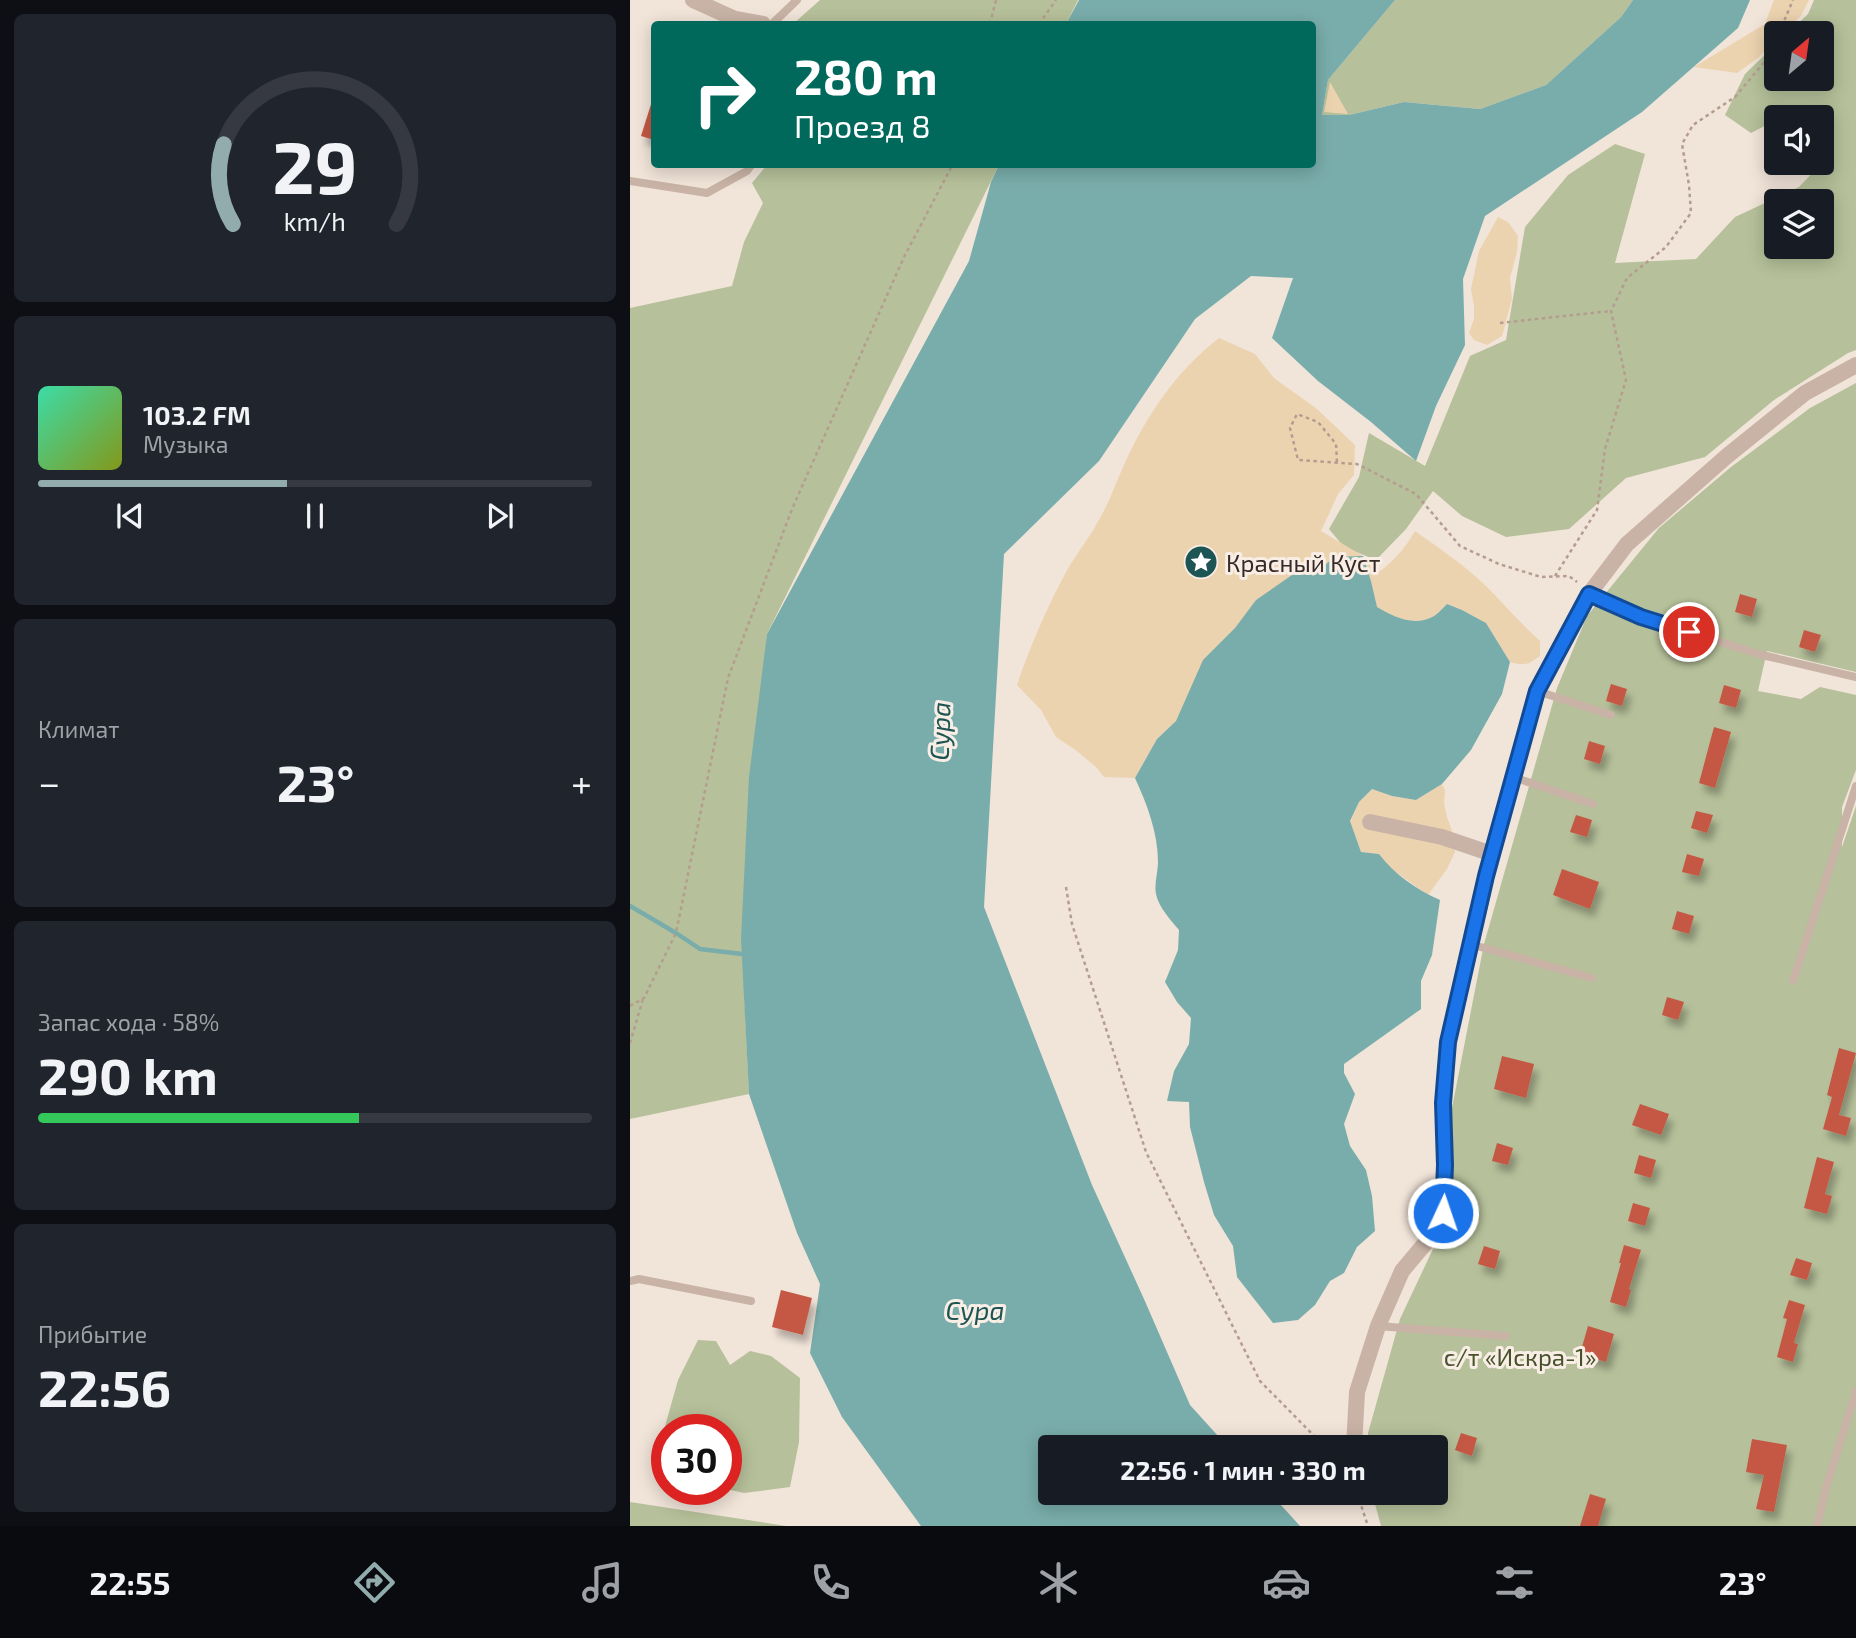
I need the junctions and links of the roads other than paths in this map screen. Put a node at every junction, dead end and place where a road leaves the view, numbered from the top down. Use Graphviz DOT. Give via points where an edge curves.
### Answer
graph roads {
  1 [pos="693,0"];
  2 [pos="797,0"];
  3 [pos="747,21"];
  4 [pos="773,21"];
  5 [pos="749,168"];
  6 [pos="630,181"];
  7 [pos="1856,365"];
  8 [pos="1589,594"];
  9 [pos="1856,677"];
  10 [pos="1537,691"];
  11 [pos="1611,715"];
  12 [pos="1513,777"];
  13 [pos="1856,786"];
  14 [pos="1593,804"];
  15 [pos="1370,822"];
  16 [pos="1492,853"];
  17 [pos="1470,944"];
  18 [pos="1592,978"];
  19 [pos="1793,981"];
  20 [pos="630,1281"];
  21 [pos="751,1301"];
  22 [pos="1378,1326"];
  23 [pos="1506,1336"];
  24 [pos="1856,1391"];
  25 [pos="1355,1435"];
  26 [pos="1817,1526"];
  1 -- 3 [label="street"];
  2 -- 4 [label="lane"];
  5 -- 6 [label="lane" via="707,192"];
  7 -- 8 [label="street" via="1805,393 1727,456 1627,544"];
  8 -- 9 [label="lane" via="1641,617"];
  8 -- 10 [label="street"];
  10 -- 11 [label="lane"];
  10 -- 12 [label="street"];
  12 -- 14 [label="lane"];
  12 -- 16 [label="street"];
  13 -- 19 [label="lane"];
  15 -- 16 [label="street" via="1442,836"];
  16 -- 17 [label="street"];
  17 -- 18 [label="lane"];
  17 -- 22 [label="street" via="1448,1042 1443,1213 1402,1271"];
  20 -- 21 [label="lane"];
  22 -- 23 [label="lane"];
  22 -- 25 [label="street" via="1357,1392"];
  24 -- 26 [label="lane"];
}
